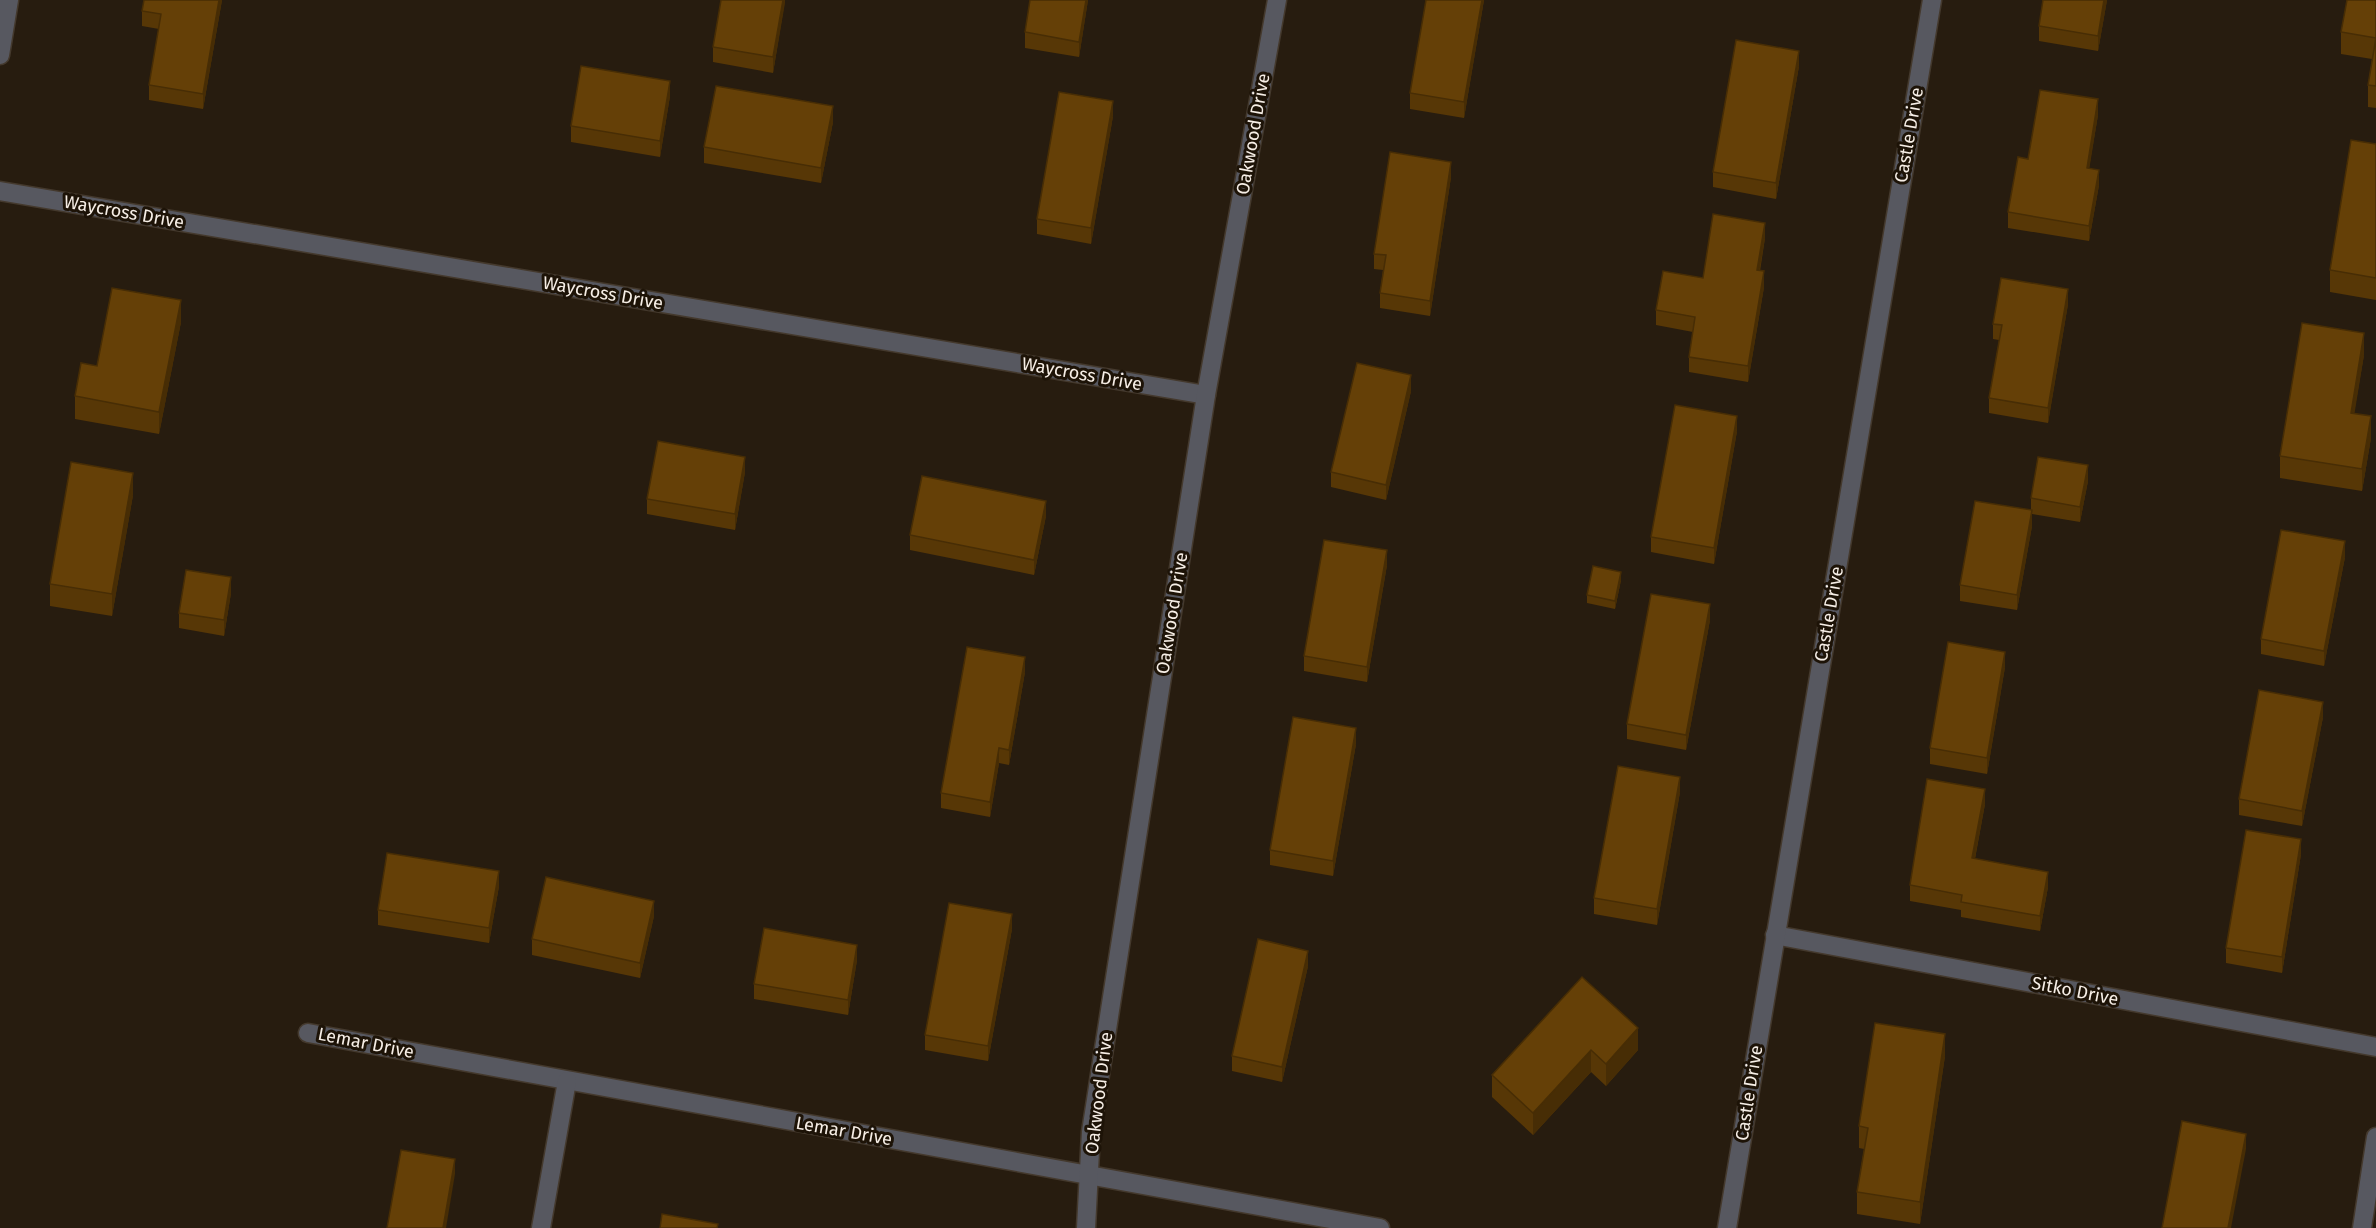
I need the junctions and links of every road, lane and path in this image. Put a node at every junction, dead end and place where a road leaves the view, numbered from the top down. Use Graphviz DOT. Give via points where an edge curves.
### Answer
graph roads {
  1 [pos="9,0"];
  2 [pos="1277,0"];
  3 [pos="1932,0"];
  4 [pos="0,55"];
  5 [pos="0,191"];
  6 [pos="1206,394"];
  7 [pos="1775,935"];
  8 [pos="308,1033"];
  9 [pos="2376,1047"];
  10 [pos="567,1081"];
  11 [pos="2376,1137"];
  12 [pos="1090,1174"];
  13 [pos="542,1228"];
  14 [pos="1086,1228"];
  15 [pos="1380,1228"];
  16 [pos="1727,1228"];
  17 [pos="2362,1228"];
  1 -- 4 [label="street"];
  2 -- 6 [label="street, Oakwood Drive"];
  3 -- 7 [label="street, Castle Drive"];
  5 -- 6 [label="street, Waycross Drive"];
  6 -- 12 [label="street, Oakwood Drive" via="1091,1132"];
  7 -- 9 [label="street, Sitko Drive"];
  7 -- 16 [label="street, Castle Drive"];
  8 -- 10 [label="street, Lemar Drive"];
  10 -- 12 [label="street, Lemar Drive"];
  10 -- 13 [label="street"];
  11 -- 17 [label="street"];
  12 -- 14 [label="street, Oakwood Drive"];
  12 -- 15 [label="street, Lemar Drive"];
}
